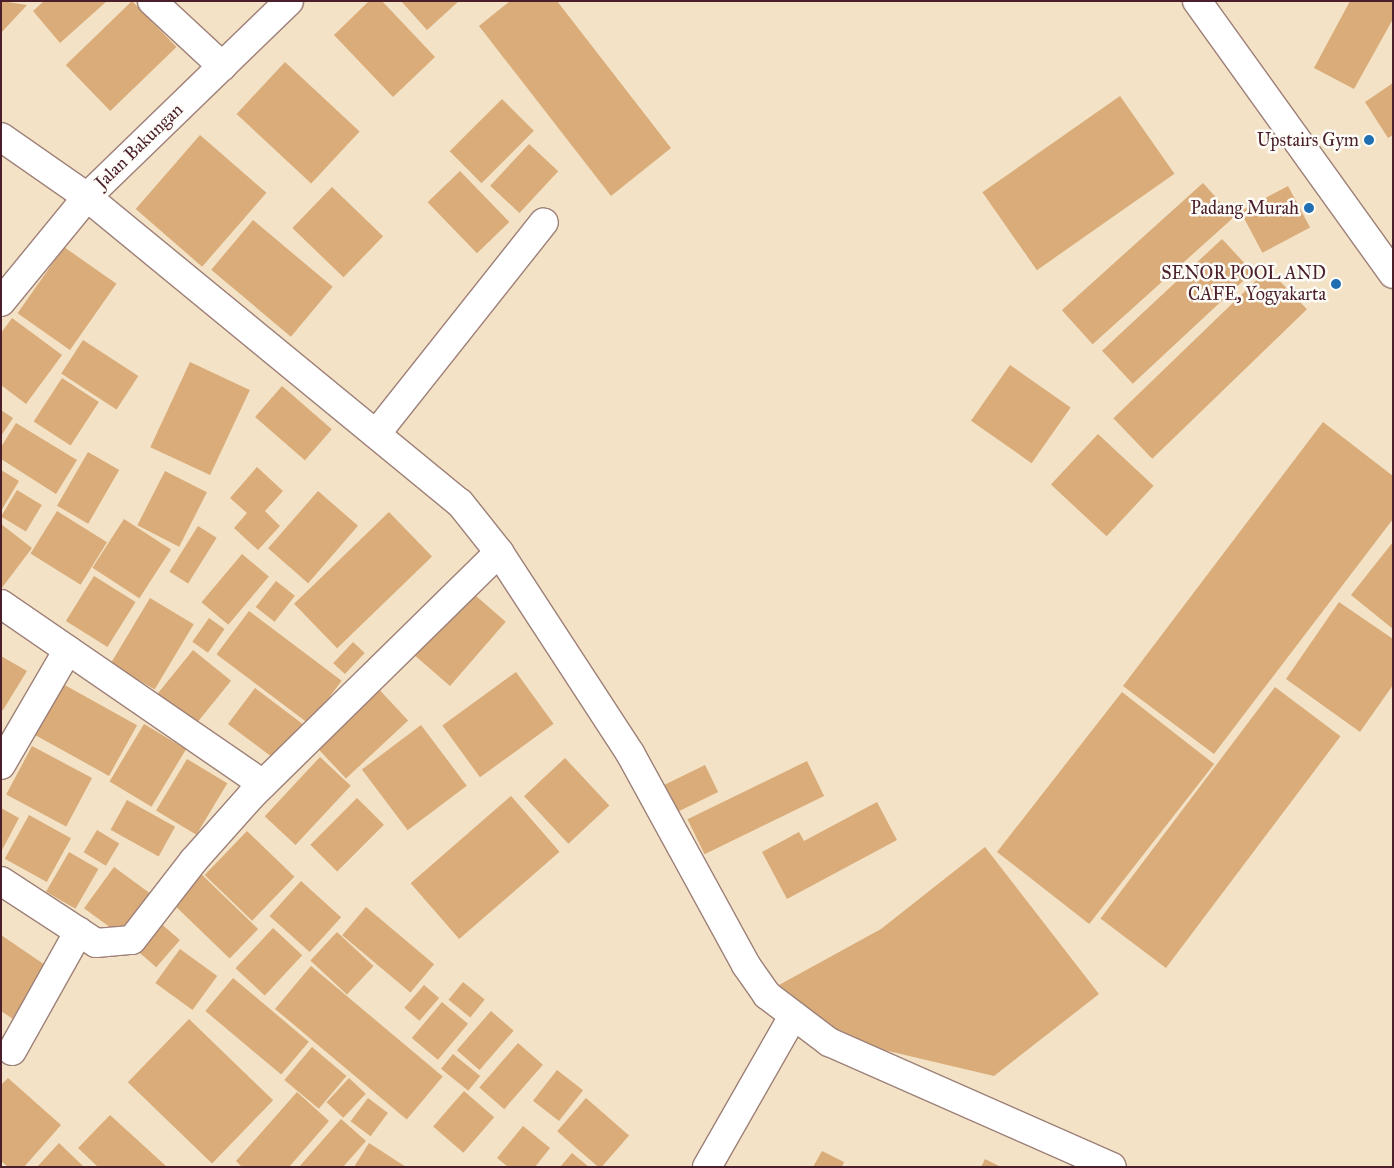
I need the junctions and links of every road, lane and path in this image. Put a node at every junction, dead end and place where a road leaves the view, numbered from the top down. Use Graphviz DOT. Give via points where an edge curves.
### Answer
graph roads {
  1 [pos="152,1"];
  2 [pos="289,1"];
  3 [pos="1197,1"];
  4 [pos="222,66"];
  5 [pos="1,137"];
  6 [pos="87,197"];
  7 [pos="544,222"];
  8 [pos="1393,274"];
  9 [pos="1,302"];
  10 [pos="376,434"];
  11 [pos="498,552"];
  12 [pos="1,604"];
  13 [pos="68,650"];
  14 [pos="1,765"];
  15 [pos="263,784"];
  16 [pos="1,881"];
  17 [pos="80,932"];
  18 [pos="792,1018"];
  19 [pos="12,1051"];
  20 [pos="707,1167"];
  21 [pos="1112,1167"];
  1 -- 4 [label="street"];
  2 -- 4 [label="street, Jalan Bakungan"];
  3 -- 8 [label="street"];
  4 -- 6 [label="street, Jalan Bakungan"];
  5 -- 6 [label="street"];
  6 -- 9 [label="street, Jalan Bakungan"];
  6 -- 10 [label="street"];
  7 -- 10 [label="street"];
  10 -- 11 [label="street" via="460,503"];
  11 -- 15 [label="street"];
  11 -- 18 [label="street" via="630,752 746,965"];
  12 -- 13 [label="street"];
  13 -- 14 [label="street"];
  13 -- 15 [label="street"];
  15 -- 17 [label="street" via="194,860 132,940 96,943"];
  16 -- 17 [label="street"];
  17 -- 19 [label="street"];
  18 -- 20 [label="street"];
  18 -- 21 [label="street" via="829,1042 954,1101"];
}
